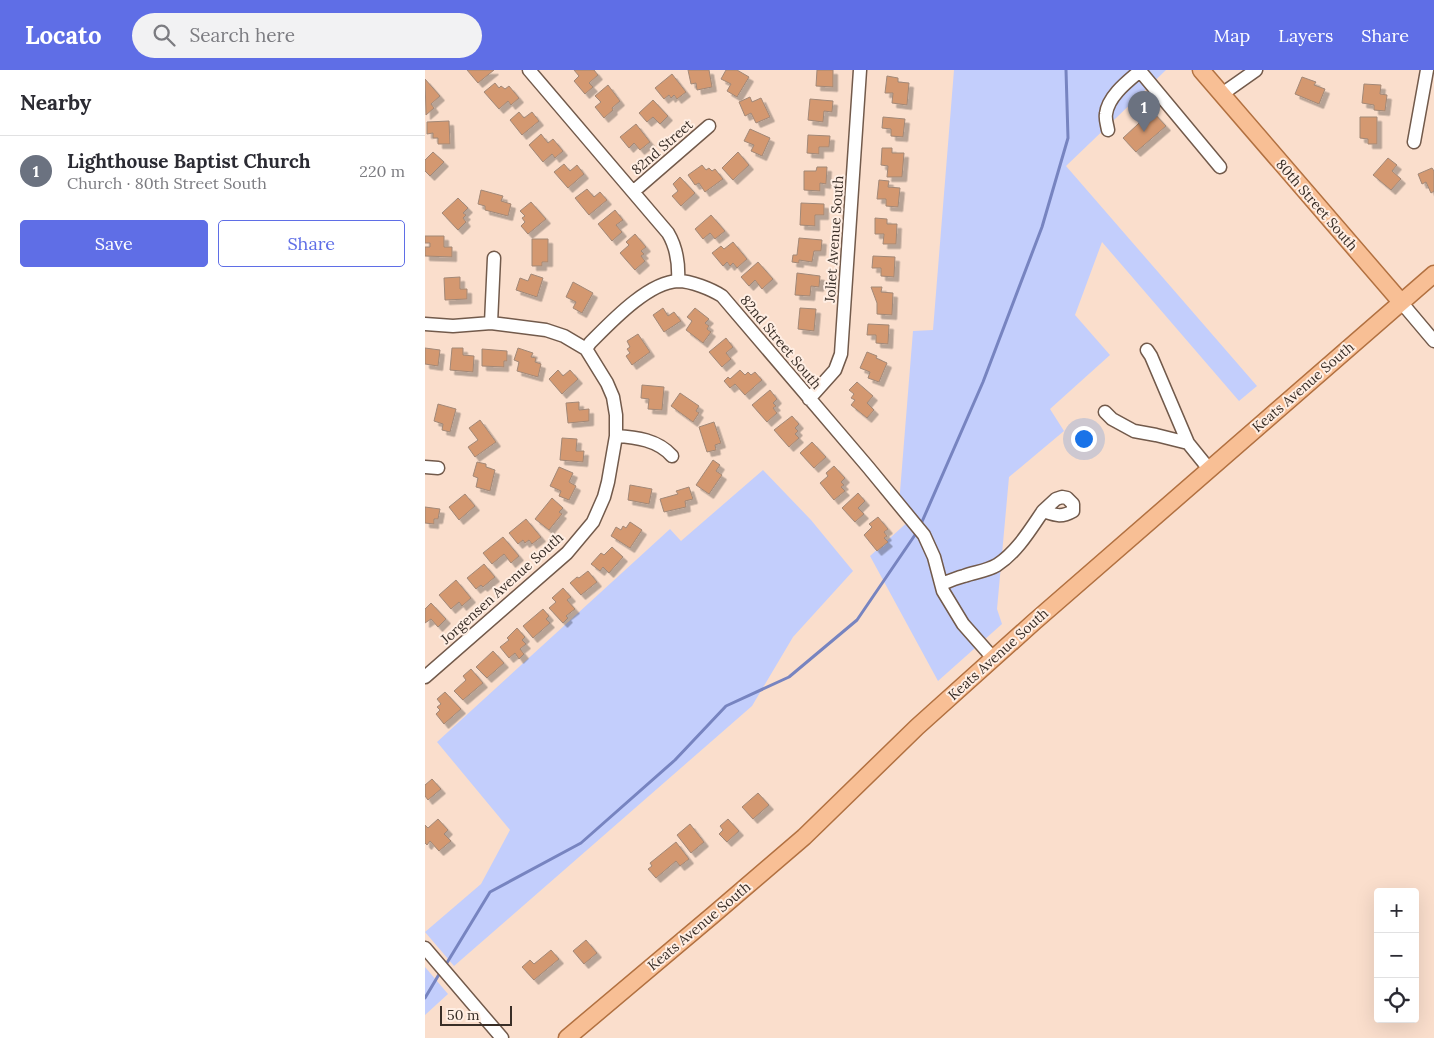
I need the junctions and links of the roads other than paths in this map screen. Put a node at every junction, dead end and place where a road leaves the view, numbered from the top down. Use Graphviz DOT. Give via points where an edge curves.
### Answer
graph roads {
  1 [pos="529,70"];
  2 [pos="860,70"];
  3 [pos="1140,70"];
  4 [pos="1201,70"];
  5 [pos="1256,70"];
  6 [pos="1427,70"];
  7 [pos="1222,94"];
  8 [pos="709,126"];
  9 [pos="1108,130"];
  10 [pos="1414,142"];
  11 [pos="1219,167"];
  12 [pos="634,191"];
  13 [pos="494,258"];
  14 [pos="1434,274"];
  15 [pos="679,281"];
  16 [pos="1401,302"];
  17 [pos="491,323"];
  18 [pos="425,324"];
  19 [pos="1434,341"];
  20 [pos="586,349"];
  21 [pos="1147,350"];
  22 [pos="809,399"];
  23 [pos="1105,412"];
  24 [pos="616,436"];
  25 [pos="1188,444"];
  26 [pos="671,456"];
  27 [pos="425,467"];
  28 [pos="438,468"];
  29 [pos="1209,469"];
  30 [pos="1043,511"];
  31 [pos="941,584"];
  32 [pos="993,658"];
  33 [pos="425,677"];
  34 [pos="425,948"];
  35 [pos="502,1038"];
  36 [pos="567,1038"];
  1 -- 12 [label="street"];
  2 -- 22 [label="street, Joliet Avenue South" via="841,354 835,370"];
  3 -- 9 [label="street" via="1109,102 1105,118"];
  3 -- 11 [label="street"];
  4 -- 7 [label="main road, 80th Street South"];
  5 -- 7 [label="street"];
  6 -- 10 [label="street"];
  7 -- 16 [label="main road, 80th Street South"];
  8 -- 12 [label="street, 82nd Street"];
  12 -- 15 [label="street" via="673,242"];
  13 -- 17 [label="street"];
  14 -- 16 [label="main road, Keats Avenue South"];
  15 -- 20 [label="street" via="660,285 620,312"];
  15 -- 22 [label="street, 82nd Street South" via="722,296"];
  16 -- 19 [label="street, 80th Street South"];
  16 -- 29 [label="main road, Keats Avenue South"];
  17 -- 18 [label="street"];
  17 -- 20 [label="street" via="546,330"];
  20 -- 24 [label="street, Jorgensen Avenue South" via="613,397"];
  21 -- 25 [label="street"];
  22 -- 31 [label="street, 82nd Street South" via="924,535"];
  23 -- 25 [label="street" via="1134,431"];
  24 -- 26 [label="street" via="645,440 667,450"];
  24 -- 33 [label="street, Jorgensen Avenue South" via="604,497 593,522 567,553"];
  25 -- 29 [label="street"];
  27 -- 28 [label="street"];
  29 -- 32 [label="main road, Keats Avenue South"];
  30 -- 31 [label="street" via="1020,544 996,566"];
  31 -- 32 [label="street, 82nd Street South" via="963,624"];
  32 -- 36 [label="main road, Keats Avenue South" via="803,837"];
  34 -- 35 [label="street"];
}
